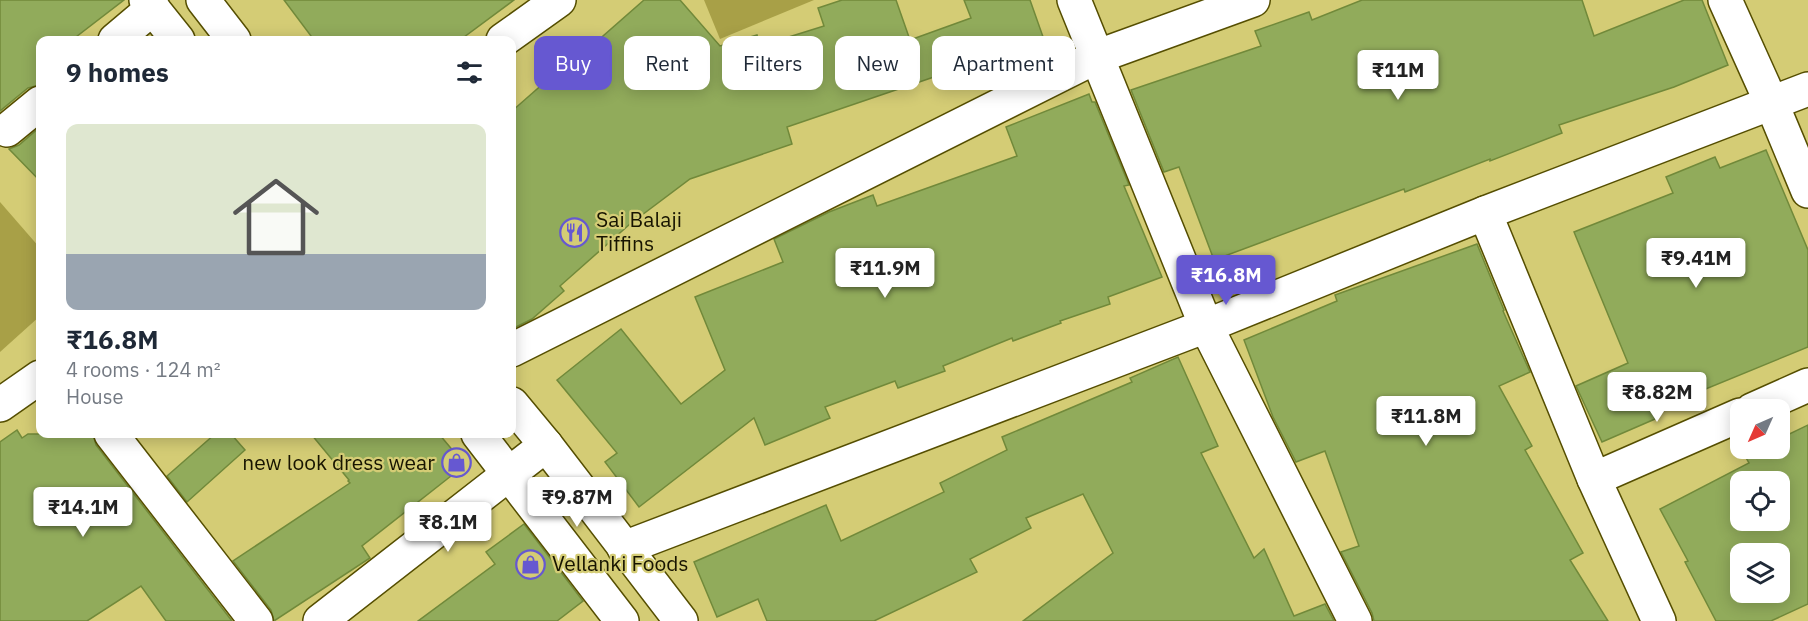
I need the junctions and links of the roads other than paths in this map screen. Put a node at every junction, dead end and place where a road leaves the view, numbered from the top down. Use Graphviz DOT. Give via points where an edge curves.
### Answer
graph roads {
  1 [pos="203,0"];
  2 [pos="559,0"];
  3 [pos="1074,0"];
  4 [pos="1253,0"];
  5 [pos="1725,0"];
  6 [pos="150,4"];
  7 [pos="119,36"];
  8 [pos="175,36"];
  9 [pos="231,36"];
  10 [pos="509,36"];
  11 [pos="1096,57"];
  12 [pos="1808,88"];
  13 [pos="1771,102"];
  14 [pos="36,106"];
  15 [pos="7,130"];
  16 [pos="1808,191"];
  17 [pos="1485,213"];
  18 [pos="1206,326"];
  19 [pos="516,348"];
  20 [pos="36,380"];
  21 [pos="1808,385"];
  22 [pos="1777,399"];
  23 [pos="0,405"];
  24 [pos="516,409"];
  25 [pos="1730,419"];
  26 [pos="114,438"];
  27 [pos="481,438"];
  28 [pos="546,445"];
  29 [pos="508,474"];
  30 [pos="1594,479"];
  31 [pos="624,548"];
  32 [pos="256,621"];
  33 [pos="320,621"];
  34 [pos="622,621"];
  35 [pos="681,621"];
  36 [pos="1355,621"];
  37 [pos="1659,621"];
  1 -- 9 [label="street"];
  2 -- 10 [label="street"];
  3 -- 11 [label="street"];
  4 -- 11 [label="street"];
  5 -- 13 [label="street"];
  6 -- 7 [label="street"];
  6 -- 8 [label="street"];
  11 -- 18 [label="street"];
  11 -- 19 [label="street"];
  12 -- 13 [label="street"];
  13 -- 16 [label="street"];
  13 -- 17 [label="street"];
  14 -- 15 [label="street"];
  17 -- 18 [label="street"];
  17 -- 30 [label="street"];
  18 -- 31 [label="street"];
  18 -- 36 [label="street"];
  20 -- 23 [label="street"];
  21 -- 22 [label="street"];
  24 -- 28 [label="street"];
  25 -- 30 [label="street"];
  26 -- 32 [label="street"];
  27 -- 29 [label="street"];
  28 -- 29 [label="street"];
  28 -- 31 [label="street"];
  29 -- 33 [label="street"];
  29 -- 34 [label="street"];
  30 -- 37 [label="street"];
  31 -- 35 [label="street"];
}
